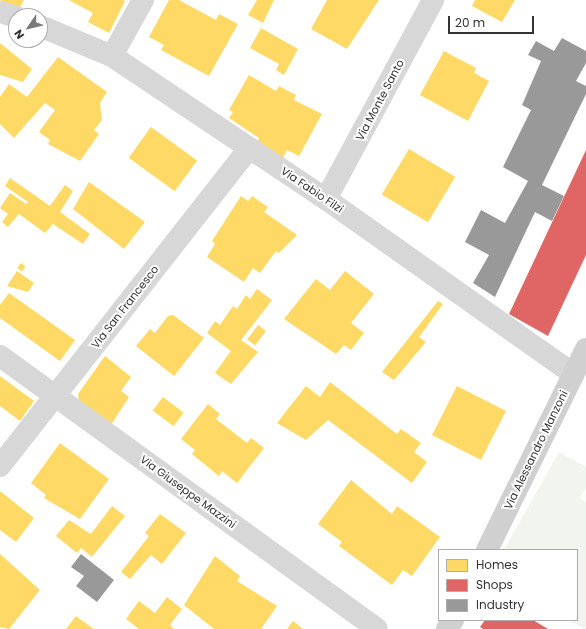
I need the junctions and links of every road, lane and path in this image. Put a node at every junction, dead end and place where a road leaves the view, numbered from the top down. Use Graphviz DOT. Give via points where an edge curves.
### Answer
graph roads {
  1 [pos="143,0"];
  2 [pos="433,0"];
  3 [pos="48,29"];
  4 [pos="112,56"];
  5 [pos="249,148"];
  6 [pos="326,199"];
  7 [pos="586,349"];
  8 [pos="0,356"];
  9 [pos="573,374"];
  10 [pos="55,396"];
  11 [pos="0,466"];
  12 [pos="487,549"];
  13 [pos="377,629"];
  1 -- 4 [label="street"];
  2 -- 6 [label="street, Via Monte Santo"];
  3 -- 4 [label="street, Via Fabio Filzi"];
  4 -- 5 [label="street, Via Fabio Filzi"];
  5 -- 6 [label="street, Via Fabio Filzi"];
  5 -- 10 [label="street, Via San Francesco"];
  6 -- 9 [label="street, Via Fabio Filzi"];
  7 -- 9 [label="street, Via Alessandro Manzoni"];
  8 -- 10 [label="street, Via Giuseppe Mazzini"];
  9 -- 12 [label="street, Via Alessandro Manzoni"];
  10 -- 11 [label="street, Via San Francesco"];
  10 -- 13 [label="street, Via Giuseppe Mazzini"];
}
